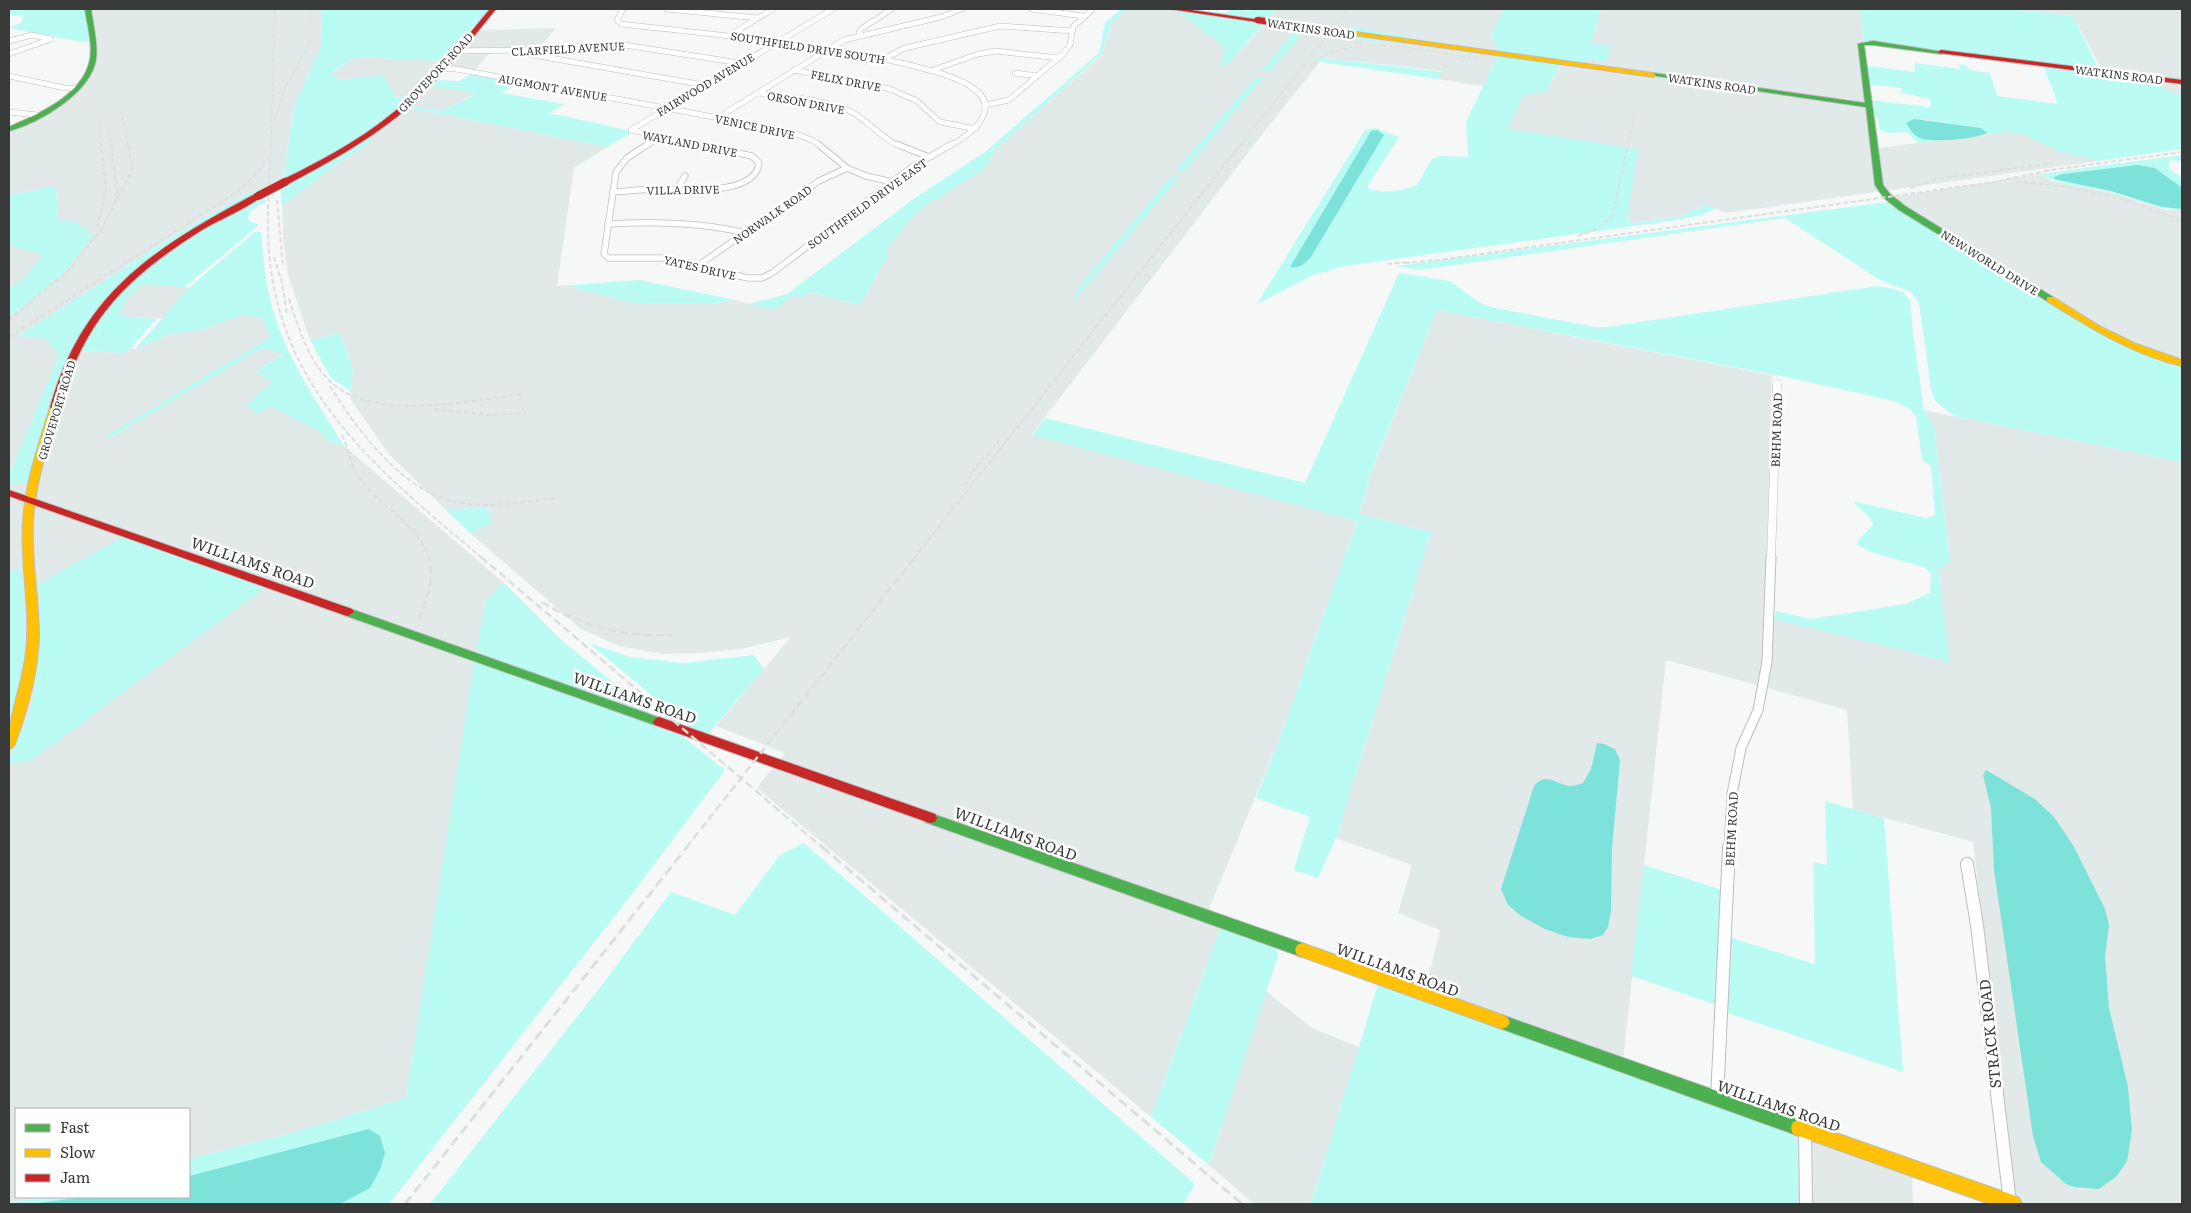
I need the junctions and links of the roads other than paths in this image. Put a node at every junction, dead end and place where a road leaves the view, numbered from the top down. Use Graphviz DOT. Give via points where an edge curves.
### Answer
graph roads {
  1 [pos="88,9"];
  2 [pos="493,9"];
  3 [pos="623,9"];
  4 [pos="667,9"];
  5 [pos="720,9"];
  6 [pos="773,9"];
  7 [pos="833,9"];
  8 [pos="892,9"];
  9 [pos="962,9"];
  10 [pos="1031,9"];
  11 [pos="1093,9"];
  12 [pos="1174,9"];
  13 [pos="714,13"];
  14 [pos="1083,16"];
  15 [pos="757,18"];
  16 [pos="1072,31"];
  17 [pos="730,35"];
  18 [pos="863,36"];
  19 [pos="9,41"];
  20 [pos="778,41"];
  21 [pos="828,49"];
  22 [pos="510,50"];
  23 [pos="455,51"];
  24 [pos="9,54"];
  25 [pos="885,58"];
  26 [pos="1059,58"];
  27 [pos="740,64"];
  28 [pos="440,68"];
  29 [pos="794,70"];
  30 [pos="933,70"];
  31 [pos="1015,73"];
  32 [pos="9,76"];
  33 [pos="1037,76"];
  34 [pos="2182,82"];
  35 [pos="704,85"];
  36 [pos="76,88"];
  37 [pos="759,93"];
  38 [pos="985,105"];
  39 [pos="1868,105"];
  40 [pos="666,108"];
  41 [pos="9,112"];
  42 [pos="37,115"];
  43 [pos="719,118"];
  44 [pos="9,129"];
  45 [pos="976,129"];
  46 [pos="631,130"];
  47 [pos="660,137"];
  48 [pos="929,157"];
  49 [pos="847,168"];
  50 [pos="685,176"];
  51 [pos="750,177"];
  52 [pos="893,182"];
  53 [pos="677,189"];
  54 [pos="613,192"];
  55 [pos="608,224"];
  56 [pos="746,232"];
  57 [pos="699,265"];
  58 [pos="762,278"];
  59 [pos="2182,363"];
  60 [pos="1777,384"];
  61 [pos="9,493"];
  62 [pos="30,501"];
  63 [pos="9,744"];
  64 [pos="1967,864"];
  65 [pos="1717,1099"];
  66 [pos="1805,1130"];
  67 [pos="1806,1204"];
  68 [pos="2011,1204"];
  1 -- 36 [label="main road" via="93,64"];
  2 -- 23 [label="main road, GROVEPORT ROAD"];
  3 -- 17 [label="street, SOUTHFIELD DRIVE SOUTH" via="616,20 618,23"];
  4 -- 13 [label="street"];
  5 -- 13 [label="street"];
  6 -- 15 [label="street"];
  7 -- 20 [label="street, FAIRWOOD AVENUE"];
  8 -- 18 [label="street" via="860,29"];
  9 -- 18 [label="street" via="941,18"];
  10 -- 14 [label="street"];
  11 -- 14 [label="street"];
  12 -- 39 [label="main road, WATKINS ROAD, bridge"];
  13 -- 15 [label="street"];
  14 -- 16 [label="street"];
  15 -- 17 [label="street"];
  16 -- 25 [label="street" via="1000,26 905,48"];
  16 -- 26 [label="street" via="1070,45"];
  17 -- 20 [label="street, SOUTHFIELD DRIVE SOUTH"];
  18 -- 21 [label="street" via="844,40"];
  19 -- 24 [label="street" via="32,35 51,39"];
  20 -- 21 [label="street, SOUTHFIELD DRIVE SOUTH"];
  20 -- 27 [label="street, FAIRWOOD AVENUE"];
  21 -- 25 [label="street, SOUTHFIELD DRIVE SOUTH"];
  21 -- 29 [label="street"];
  22 -- 23 [label="street, CLARFIELD AVENUE"];
  22 -- 27 [label="street, CLARFIELD AVENUE" via="618,44"];
  22 -- 35 [label="street"];
  23 -- 28 [label="main road, GROVEPORT ROAD"];
  25 -- 30 [label="street, SOUTHFIELD DRIVE SOUTH"];
  26 -- 30 [label="street" via="996,51"];
  26 -- 33 [label="street"];
  27 -- 35 [label="street, FAIRWOOD AVENUE"];
  28 -- 40 [label="street, AUGMONT AVENUE"];
  28 -- 62 [label="main road, GROVEPORT ROAD, bridge" via="409,102 382,124 342,151 199,227 159,254 124,285 99,314 68,366"];
  29 -- 37 [label="street"];
  29 -- 45 [label="street, FELIX DRIVE" via="890,89 917,102 940,122"];
  30 -- 38 [label="street, SOUTHFIELD DRIVE SOUTH" via="968,84"];
  31 -- 33 [label="street"];
  32 -- 36 [label="street"];
  33 -- 38 [label="street" via="1009,100"];
  34 -- 39 [label="main road, WATKINS ROAD" via="1863,43"];
  35 -- 40 [label="street, FAIRWOOD AVENUE"];
  36 -- 42 [label="main road"];
  37 -- 43 [label="street"];
  37 -- 48 [label="street, ORSON DRIVE" via="847,110 867,121 894,144"];
  38 -- 45 [label="street" via="983,119"];
  39 -- 59 [label="main road, NEW WORLD DRIVE" via="1877,180 1888,197 2098,329"];
  40 -- 43 [label="street, VENICE DRIVE"];
  40 -- 46 [label="street, FAIRWOOD AVENUE"];
  41 -- 42 [label="street"];
  42 -- 44 [label="main road"];
  43 -- 49 [label="street, VENICE DRIVE" via="798,134 814,141"];
  45 -- 48 [label="street, SOUTHFIELD DRIVE EAST"];
  46 -- 47 [label="street, WAYLAND DRIVE"];
  47 -- 51 [label="street, WAYLAND DRIVE" via="752,156 760,166"];
  47 -- 54 [label="street" via="621,164"];
  48 -- 52 [label="street, SOUTHFIELD DRIVE EAST"];
  49 -- 52 [label="street, VENICE DRIVE"];
  49 -- 56 [label="street, NORWALK ROAD" via="819,181"];
  50 -- 53 [label="street"];
  51 -- 53 [label="street, VILLA DRIVE" via="724,189"];
  52 -- 58 [label="street, SOUTHFIELD DRIVE EAST"];
  53 -- 54 [label="street, VILLA DRIVE"];
  54 -- 55 [label="street"];
  55 -- 56 [label="street" via="680,222"];
  55 -- 57 [label="street, YATES DRIVE" via="604,254 608,258 662,258"];
  56 -- 57 [label="street, NORWALK ROAD"];
  57 -- 58 [label="street, YATES DRIVE" via="748,278"];
  60 -- 65 [label="street, BEHM ROAD" via="1768,662 1758,710 1741,748 1732,794"];
  61 -- 62 [label="main road, WILLIAMS ROAD"];
  62 -- 63 [label="main road, GROVEPORT ROAD" via="28,553 32,653 22,705"];
  62 -- 65 [label="main road, WILLIAMS ROAD"];
  64 -- 68 [label="street, STRACK ROAD"];
  65 -- 66 [label="main road, WILLIAMS ROAD"];
  66 -- 67 [label="street"];
  66 -- 68 [label="main road, WILLIAMS ROAD"];
}
